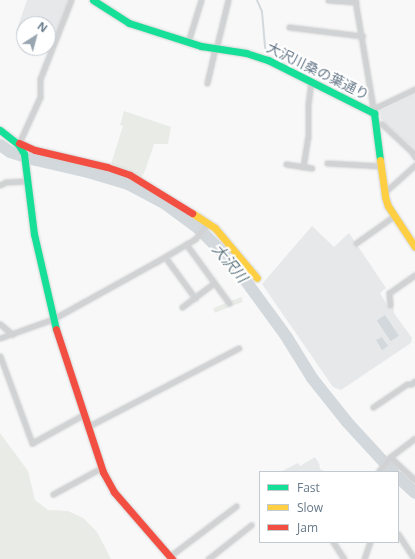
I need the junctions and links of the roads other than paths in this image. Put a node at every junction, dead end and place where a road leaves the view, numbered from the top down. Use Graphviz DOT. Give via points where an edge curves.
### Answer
graph roads {
  1 [pos="71,0"];
  2 [pos="94,0"];
  3 [pos="201,0"];
  4 [pos="228,0"];
  5 [pos="328,0"];
  6 [pos="356,1"];
  7 [pos="219,9"];
  8 [pos="226,11"];
  9 [pos="290,26"];
  10 [pos="362,36"];
  11 [pos="188,42"];
  12 [pos="216,49"];
  13 [pos="311,81"];
  14 [pos="207,83"];
  15 [pos="415,89"];
  16 [pos="374,111"];
  17 [pos="376,124"];
  18 [pos="0,130"];
  19 [pos="18,143"];
  20 [pos="415,157"];
  21 [pos="327,162"];
  22 [pos="286,164"];
  23 [pos="415,165"];
  24 [pos="303,166"];
  25 [pos="382,166"];
  26 [pos="312,168"];
  27 [pos="26,181"];
  28 [pos="0,185"];
  29 [pos="385,192"];
  30 [pos="394,216"];
  31 [pos="207,225"];
  32 [pos="356,243"];
  33 [pos="186,244"];
  34 [pos="415,247"];
  35 [pos="165,257"];
  36 [pos="415,275"];
  37 [pos="257,278"];
  38 [pos="214,283"];
  39 [pos="195,298"];
  40 [pos="229,303"];
  41 [pos="390,305"];
  42 [pos="182,307"];
  43 [pos="53,319"];
  44 [pos="0,324"];
  45 [pos="12,334"];
  46 [pos="0,338"];
  47 [pos="239,348"];
  48 [pos="0,356"];
  49 [pos="415,381"];
  50 [pos="373,407"];
  51 [pos="82,414"];
  52 [pos="87,427"];
  53 [pos="415,438"];
  54 [pos="389,458"];
  55 [pos="101,468"];
  56 [pos="380,470"];
  57 [pos="415,480"];
  58 [pos="53,494"];
  59 [pos="236,506"];
  60 [pos="251,525"];
  61 [pos="399,536"];
  62 [pos="334,543"];
  63 [pos="370,543"];
  64 [pos="171,558"];
  65 [pos="208,559"];
  66 [pos="344,559"];
  67 [pos="364,559"];
  68 [pos="414,559"];
  1 -- 19 [label="street" via="40,79 40,97"];
  2 -- 11 [label="street, 大沢川桑の葉通り" via="129,23"];
  3 -- 11 [label="street"];
  4 -- 8 [label="street"];
  5 -- 6 [label="street"];
  6 -- 10 [label="street"];
  7 -- 8 [label="street"];
  8 -- 12 [label="street"];
  9 -- 10 [label="street"];
  10 -- 16 [label="street"];
  11 -- 12 [label="street, 大沢川桑の葉通り"];
  12 -- 13 [label="street, 大沢川桑の葉通り" via="254,55"];
  12 -- 14 [label="street"];
  13 -- 16 [label="street, 大沢川桑の葉通り"];
  13 -- 24 [label="street" via="308,137"];
  15 -- 16 [label="street"];
  16 -- 17 [label="street, 大沢川桑の葉通り"];
  17 -- 20 [label="street" via="382,124"];
  17 -- 25 [label="street, 大沢川桑の葉通り"];
  18 -- 19 [label="street"];
  19 -- 27 [label="street" via="25,163"];
  19 -- 31 [label="street" via="35,150 108,167 130,175 172,199"];
  21 -- 25 [label="street"];
  22 -- 24 [label="street"];
  23 -- 29 [label="street"];
  24 -- 26 [label="street"];
  25 -- 29 [label="street, 大沢川桑の葉通り"];
  27 -- 28 [label="street" via="6,182"];
  27 -- 43 [label="street" via="34,234"];
  29 -- 30 [label="street, 大沢川桑の葉通り" via="388,206"];
  30 -- 32 [label="street"];
  30 -- 34 [label="street, 大沢川桑の葉通り"];
  31 -- 33 [label="street"];
  31 -- 37 [label="street" via="215,228"];
  33 -- 35 [label="street"];
  33 -- 38 [label="street"];
  35 -- 39 [label="street"];
  35 -- 43 [label="street"];
  36 -- 41 [label="street" via="389,293"];
  38 -- 39 [label="street"];
  38 -- 40 [label="street"];
  39 -- 42 [label="street"];
  43 -- 45 [label="street"];
  43 -- 51 [label="street"];
  44 -- 45 [label="street"];
  45 -- 46 [label="street"];
  47 -- 52 [label="street"];
  48 -- 51 [label="street" via="32,443"];
  49 -- 50 [label="street" via="406,384"];
  51 -- 52 [label="street"];
  52 -- 55 [label="street"];
  53 -- 54 [label="street"];
  54 -- 56 [label="street"];
  54 -- 57 [label="street"];
  55 -- 58 [label="street"];
  55 -- 64 [label="street" via="114,492"];
  59 -- 64 [label="street"];
  60 -- 65 [label="street"];
  61 -- 68 [label="street"];
  62 -- 66 [label="street"];
  63 -- 67 [label="street"];
}
